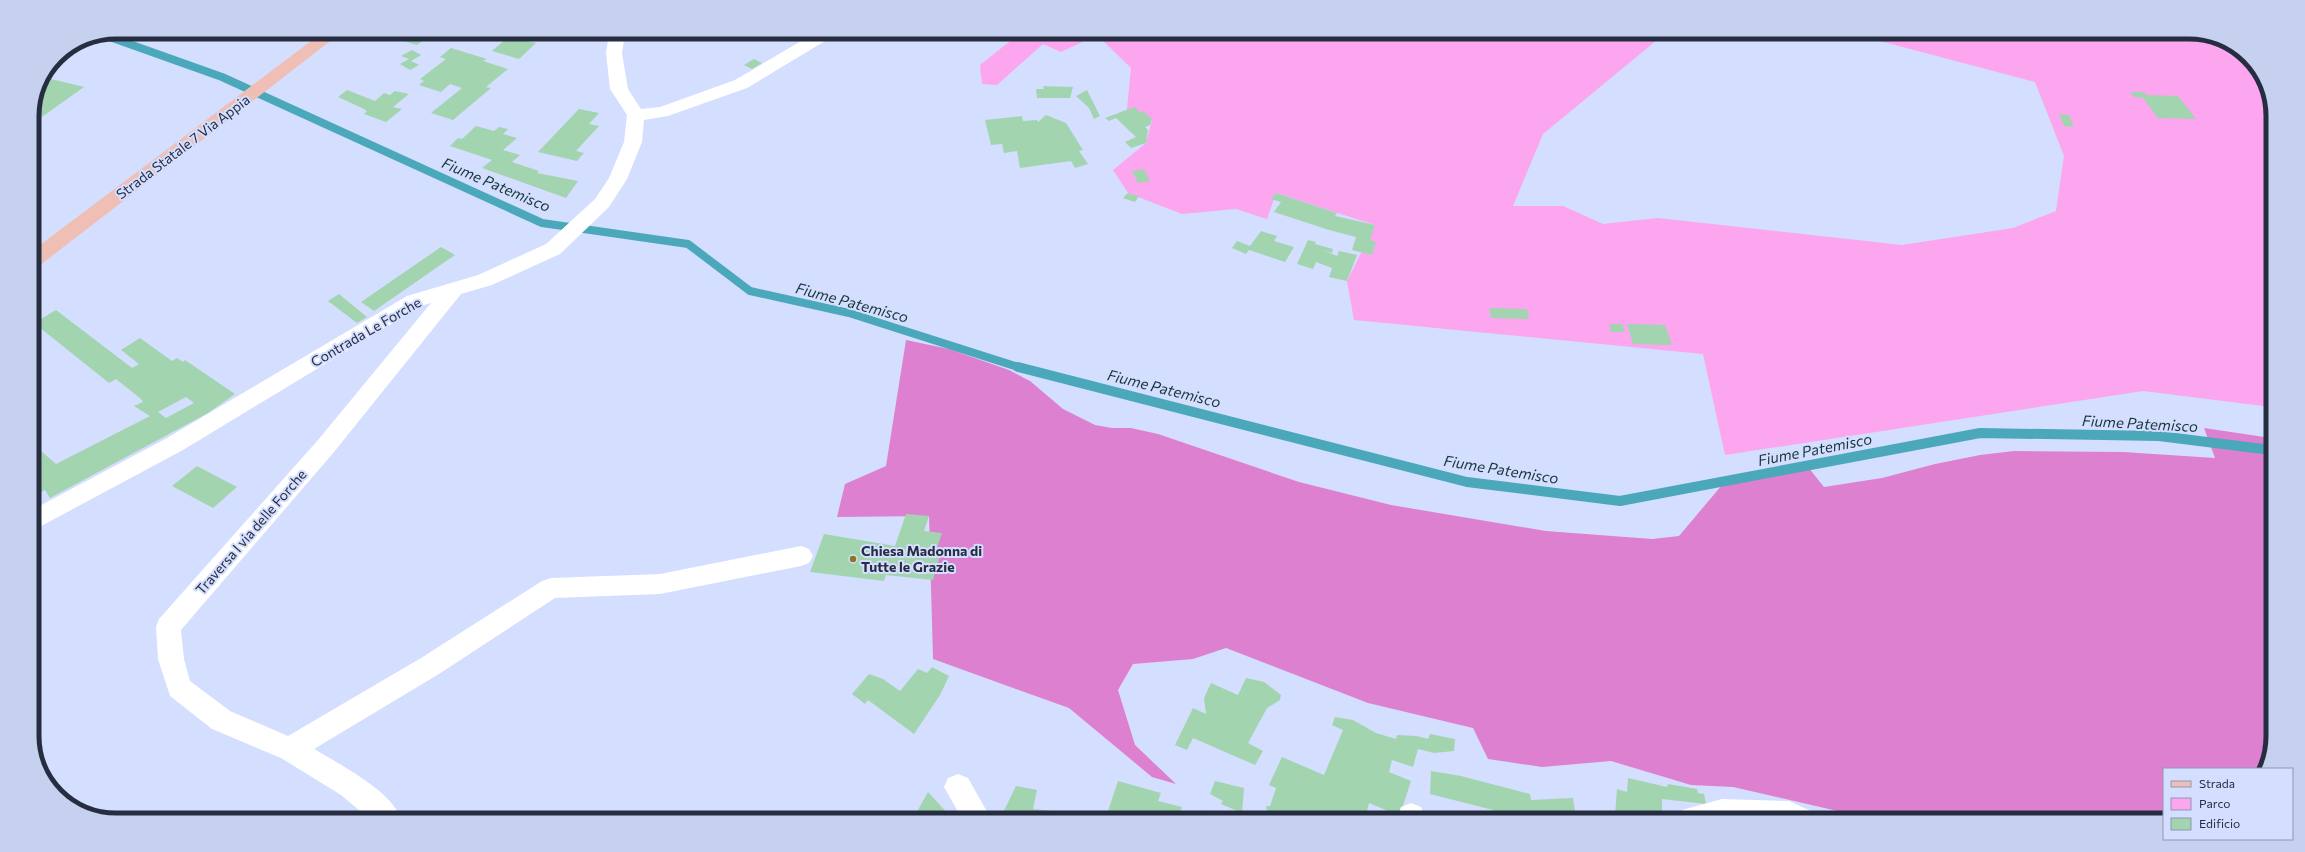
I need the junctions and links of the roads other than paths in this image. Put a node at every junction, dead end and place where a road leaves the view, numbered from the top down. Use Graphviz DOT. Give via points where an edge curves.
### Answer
graph roads {
  1 [pos="326,39"];
  2 [pos="616,39"];
  3 [pos="816,39"];
  4 [pos="636,115"];
  5 [pos="39,257"];
  6 [pos="454,289"];
  7 [pos="39,517"];
  8 [pos="801,556"];
  9 [pos="290,749"];
  10 [pos="958,787"];
  11 [pos="382,813"];
  12 [pos="974,813"];
  13 [pos="1718,813"];
  14 [pos="1756,813"];
  1 -- 5 [label="main road, Strada Statale 7 Via Appia"];
  2 -- 4 [label="street" via="614,53 619,89"];
  3 -- 4 [label="street" via="741,84 662,112"];
  4 -- 6 [label="street, Contrada Le Forche" via="632,142 618,179 602,202 553,249 485,280"];
  6 -- 7 [label="street, Contrada Le Forche" via="414,301 175,444"];
  6 -- 9 [label="street, Traversa I via delle Forche" via="326,446 168,627 171,659 179,688 221,720"];
  8 -- 9 [label="street" via="660,584 550,588 430,666"];
  9 -- 11 [label="street, Traversa I via delle Forche" via="351,786"];
  10 -- 12 [label="street"];
  13 -- 14 [label="street"];
}
